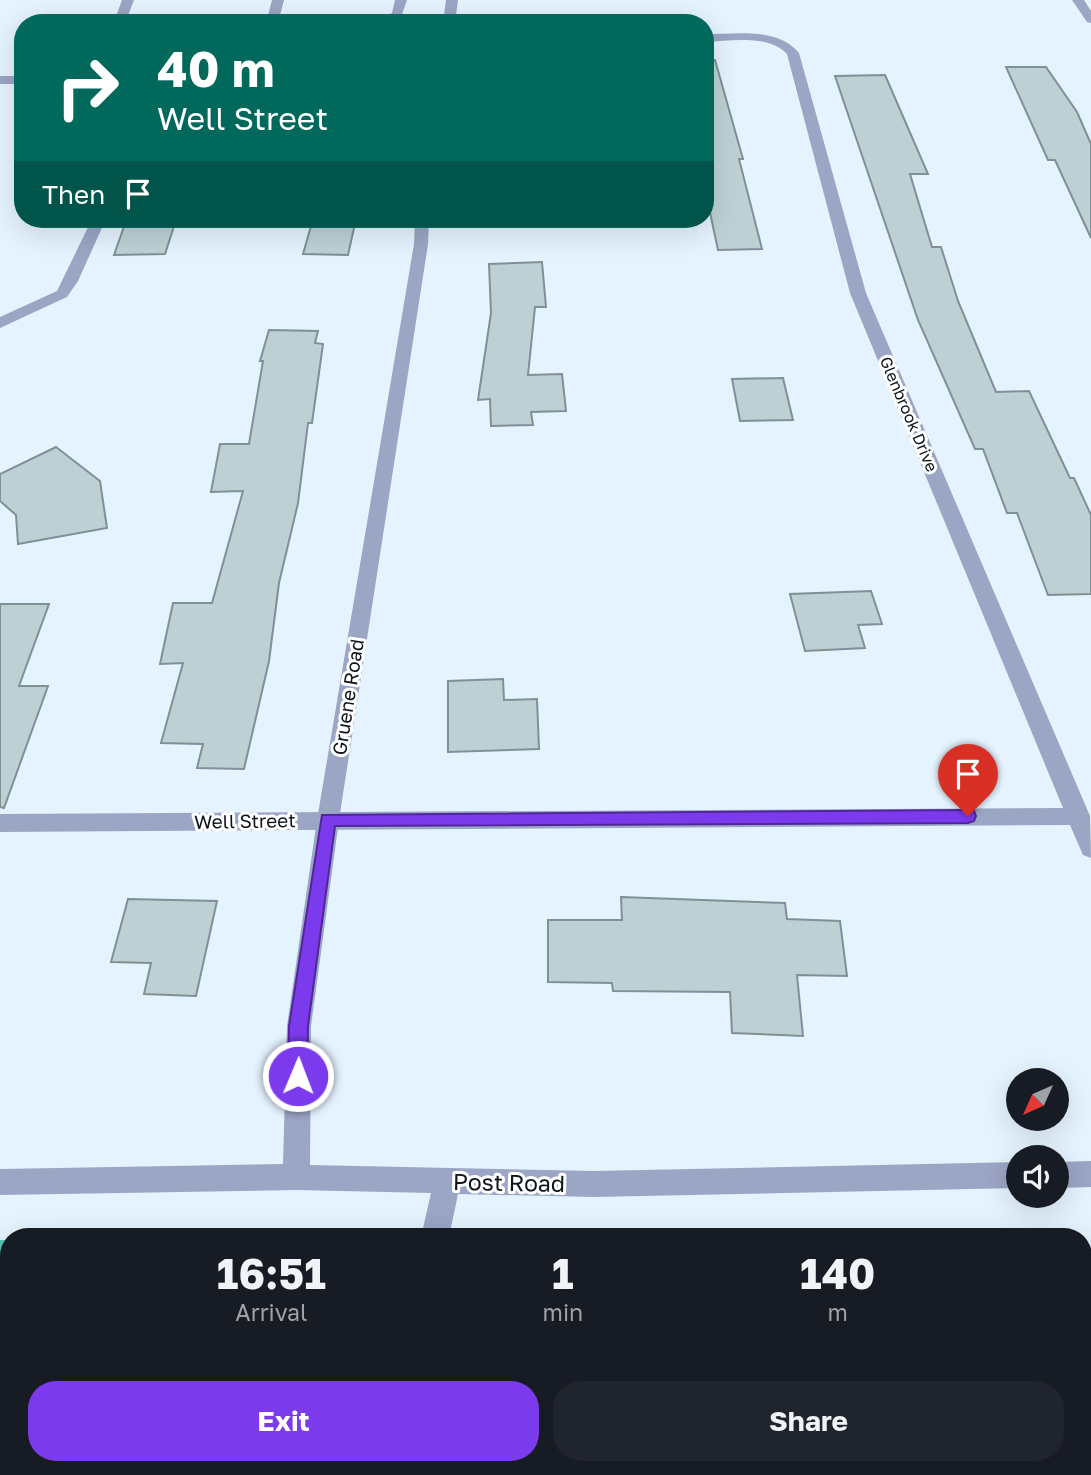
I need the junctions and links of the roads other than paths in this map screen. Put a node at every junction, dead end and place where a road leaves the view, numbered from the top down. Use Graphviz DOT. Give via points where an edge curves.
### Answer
graph roads {
  1 [pos="1078,0"];
  2 [pos="1091,20"];
  3 [pos="714,38"];
  4 [pos="95,228"];
  5 [pos="422,228"];
  6 [pos="0,323"];
  7 [pos="1079,816"];
  8 [pos="328,820"];
  9 [pos="0,823"];
  10 [pos="1091,849"];
  11 [pos="1091,1174"];
  12 [pos="1006,1175"];
  13 [pos="1069,1175"];
  14 [pos="296,1177"];
  15 [pos="0,1182"];
  16 [pos="447,1182"];
  17 [pos="437,1228"];
  1 -- 2 [label="street"];
  3 -- 7 [label="street, Glenbrook Drive" via="770,40 793,53 859,293"];
  4 -- 6 [label="street" via="62,294"];
  5 -- 8 [label="street, Gruene Road"];
  7 -- 8 [label="street, Well Street"];
  7 -- 10 [label="street, Glenbrook Drive"];
  8 -- 9 [label="street, Well Street"];
  8 -- 14 [label="street, Gruene Road" via="299,1026"];
  11 -- 13 [label="street"];
  12 -- 16 [label="street, Post Road" via="594,1184"];
  14 -- 15 [label="street, Post Road"];
  14 -- 16 [label="street, Post Road"];
  16 -- 17 [label="street"];
}
